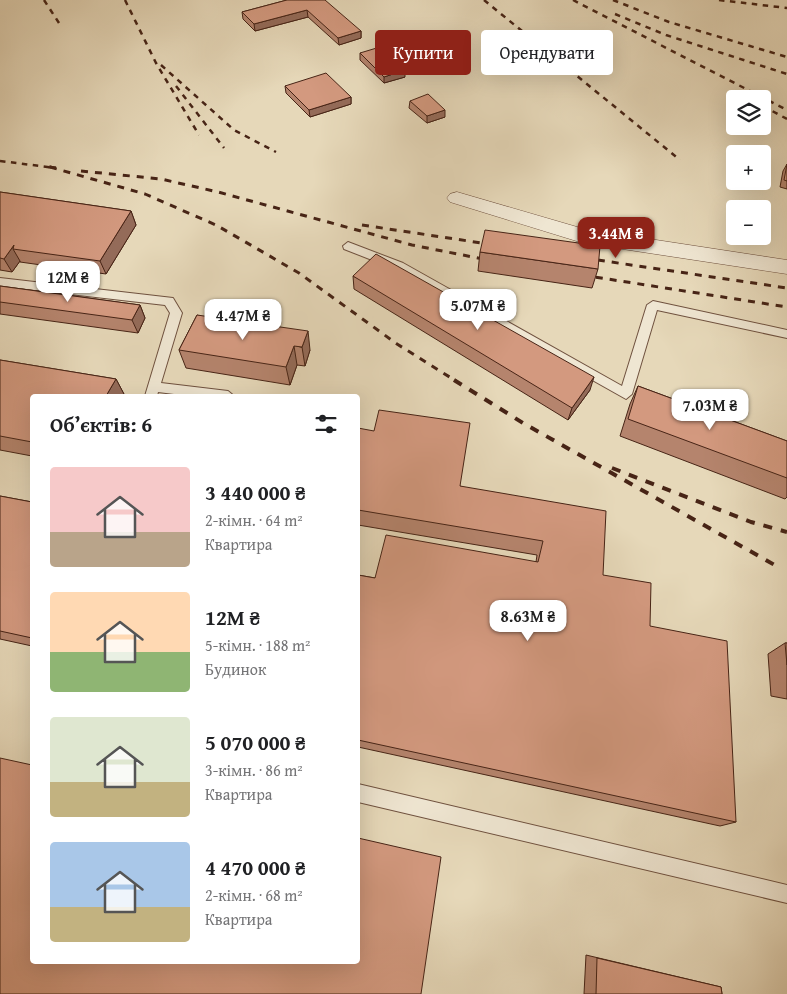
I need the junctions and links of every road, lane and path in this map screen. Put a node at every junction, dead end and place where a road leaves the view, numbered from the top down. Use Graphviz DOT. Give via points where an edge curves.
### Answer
graph roads {
  1 [pos="457,198"];
  2 [pos="348,246"];
  3 [pos="787,267"];
  4 [pos="0,282"];
  5 [pos="787,334"];
  6 [pos="152,392"];
  7 [pos="190,394"];
  8 [pos="626,394"];
  9 [pos="641,402"];
  10 [pos="360,792"];
  11 [pos="787,894"];
  1 -- 3 [label="street" via="583,236"];
  2 -- 8 [label="lane" via="399,266"];
  4 -- 6 [label="lane" via="169,301 176,312"];
  5 -- 8 [label="lane" via="653,305"];
  6 -- 7 [label="lane"];
  8 -- 9 [label="lane"];
  10 -- 11 [label="lane"];
}
